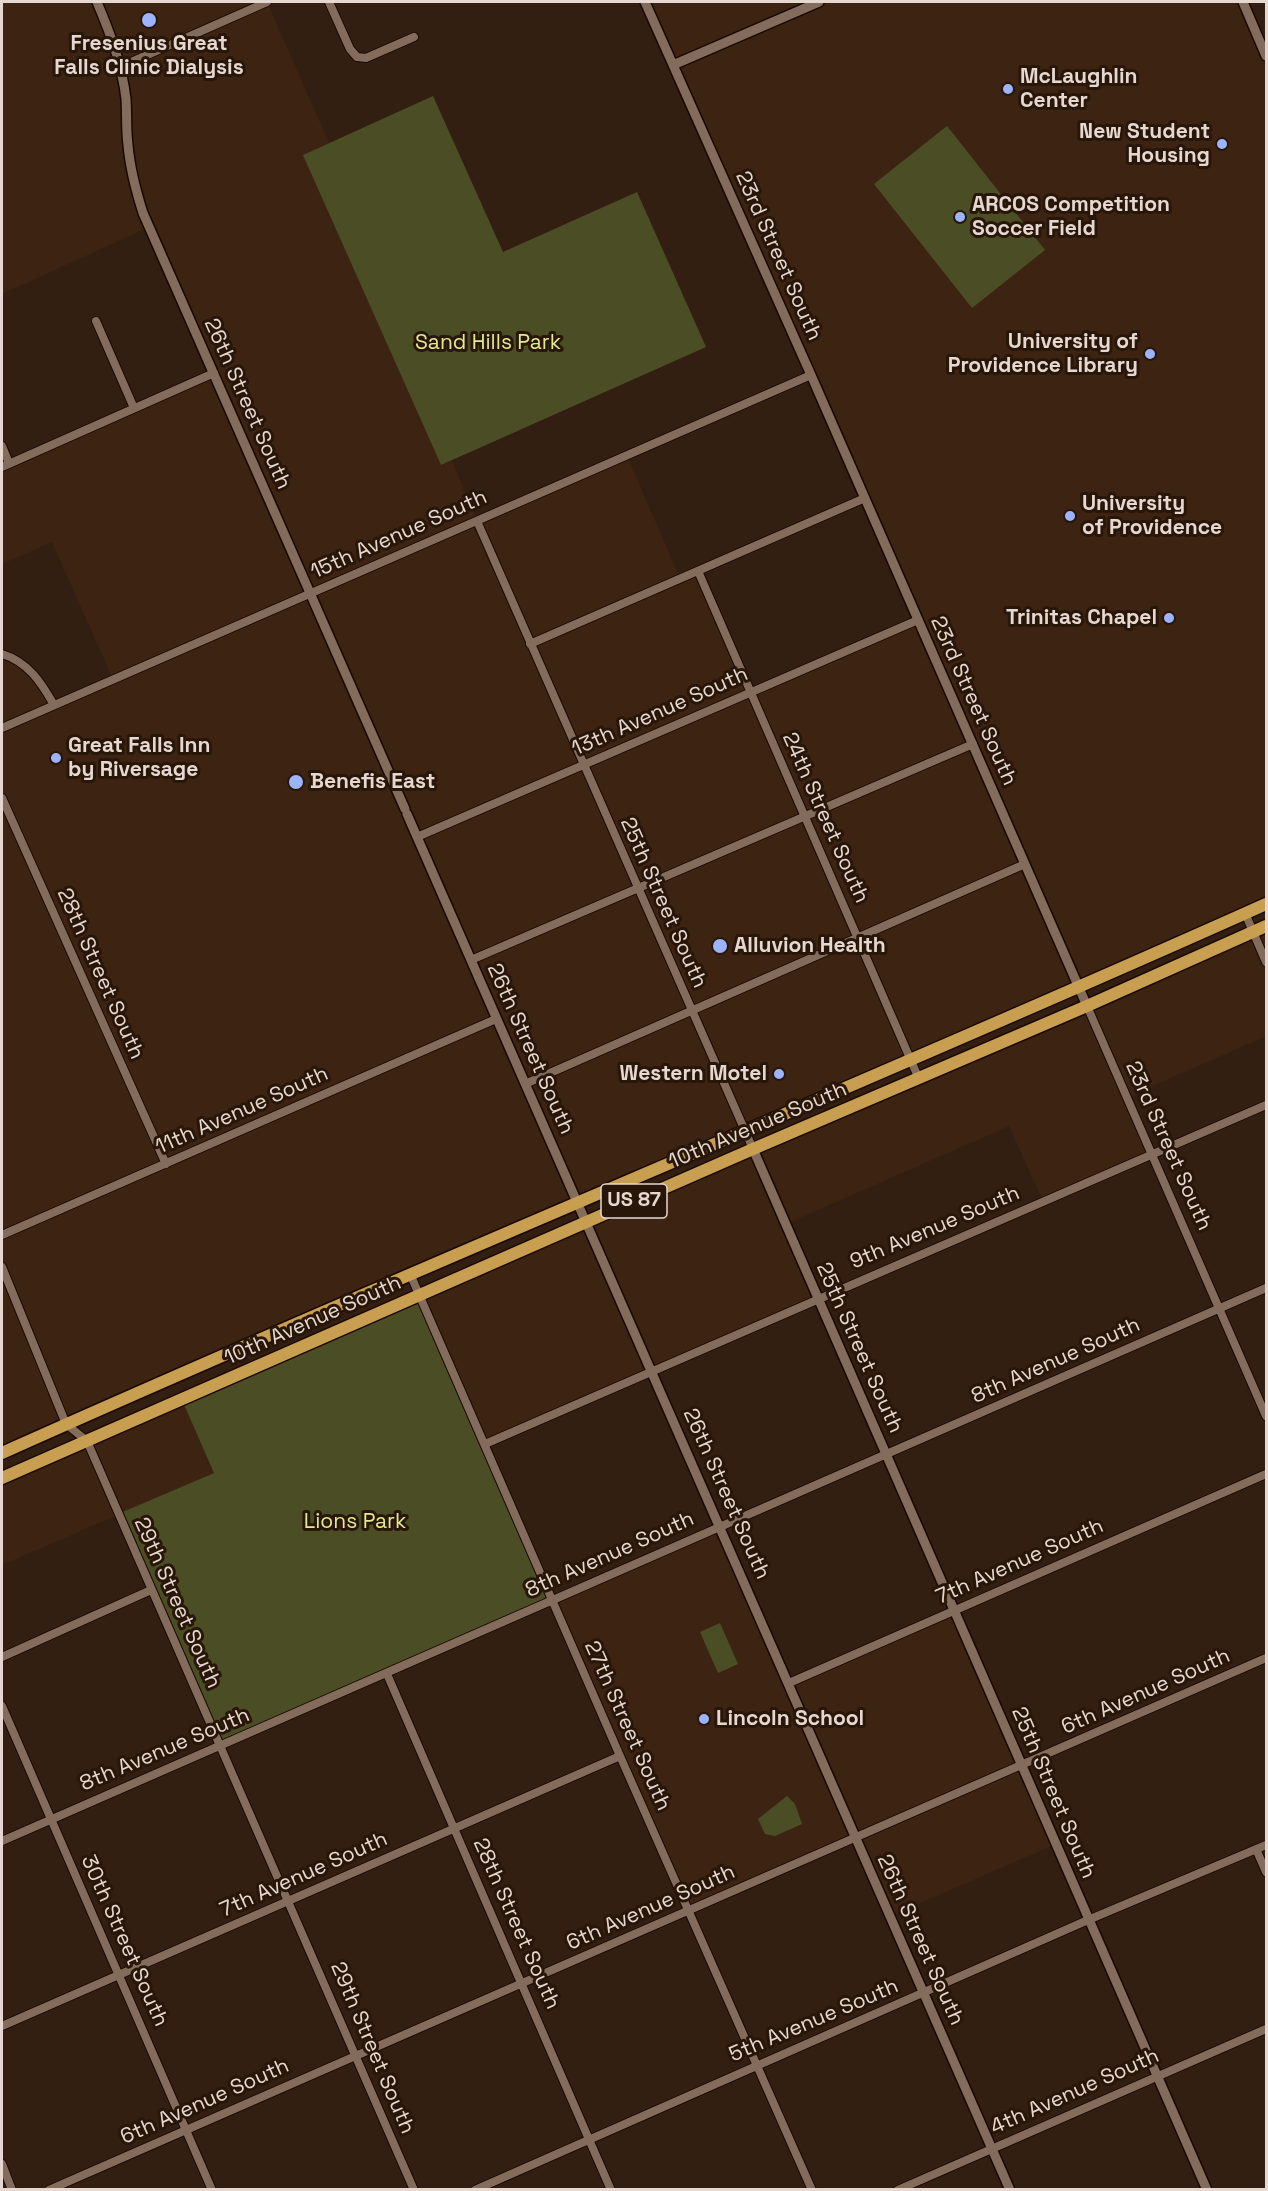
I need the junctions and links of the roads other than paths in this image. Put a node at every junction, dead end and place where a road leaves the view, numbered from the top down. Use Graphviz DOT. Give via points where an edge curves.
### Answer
graph roads {
  1 [pos="97,2"];
  2 [pos="267,2"];
  3 [pos="329,2"];
  4 [pos="645,2"];
  5 [pos="819,2"];
  6 [pos="1243,2"];
  7 [pos="414,37"];
  8 [pos="1266,56"];
  9 [pos="673,65"];
  10 [pos="120,67"];
  11 [pos="96,321"];
  12 [pos="214,373"];
  13 [pos="811,375"];
  14 [pos="134,408"];
  15 [pos="2,446"];
  16 [pos="5,465"];
  17 [pos="865,498"];
  18 [pos="477,521"];
  19 [pos="698,571"];
  20 [pos="310,594"];
  21 [pos="918,620"];
  22 [pos="530,644"];
  23 [pos="2,654"];
  24 [pos="751,692"];
  25 [pos="54,705"];
  26 [pos="2,728"];
  27 [pos="973,744"];
  28 [pos="583,765"];
  29 [pos="2,798"];
  30 [pos="804,815"];
  31 [pos="417,837"];
  32 [pos="1025,864"];
  33 [pos="638,887"];
  34 [pos="1266,903"];
  35 [pos="1245,913"];
  36 [pos="1266,926"];
  37 [pos="1253,932"];
  38 [pos="858,938"];
  39 [pos="471,960"];
  40 [pos="1266,962"];
  41 [pos="1078,987"];
  42 [pos="1087,1006"];
  43 [pos="691,1011"];
  44 [pos="496,1019"];
  45 [pos="911,1060"];
  46 [pos="919,1079"];
  47 [pos="525,1084"];
  48 [pos="1266,1104"];
  49 [pos="743,1131"];
  50 [pos="753,1149"];
  51 [pos="1152,1153"];
  52 [pos="166,1164"];
  53 [pos="576,1202"];
  54 [pos="585,1222"];
  55 [pos="2,1235"];
  56 [pos="2,1268"];
  57 [pos="411,1276"];
  58 [pos="1266,1288"];
  59 [pos="420,1295"];
  60 [pos="818,1299"];
  61 [pos="1221,1308"];
  62 [pos="652,1371"];
  63 [pos="1266,1416"];
  64 [pos="66,1424"];
  65 [pos="87,1441"];
  66 [pos="485,1444"];
  67 [pos="2,1453"];
  68 [pos="886,1454"];
  69 [pos="1266,1474"];
  70 [pos="2,1478"];
  71 [pos="720,1527"];
  72 [pos="151,1590"];
  73 [pos="554,1600"];
  74 [pos="954,1611"];
  75 [pos="2,1657"];
  76 [pos="1266,1658"];
  77 [pos="387,1674"];
  78 [pos="789,1683"];
  79 [pos="2,1706"];
  80 [pos="220,1746"];
  81 [pos="620,1756"];
  82 [pos="1022,1766"];
  83 [pos="51,1820"];
  84 [pos="454,1828"];
  85 [pos="855,1838"];
  86 [pos="2,1841"];
  87 [pos="1266,1845"];
  88 [pos="1256,1849"];
  89 [pos="1266,1872"];
  90 [pos="289,1902"];
  91 [pos="688,1911"];
  92 [pos="1088,1920"];
  93 [pos="119,1975"];
  94 [pos="522,1983"];
  95 [pos="923,1994"];
  96 [pos="2,2026"];
  97 [pos="1266,2029"];
  98 [pos="355,2056"];
  99 [pos="757,2065"];
  100 [pos="1157,2075"];
  101 [pos="186,2129"];
  102 [pos="589,2139"];
  103 [pos="991,2148"];
  104 [pos="2,2164"];
  105 [pos="12,2190"];
  106 [pos="50,2190"];
  107 [pos="212,2190"];
  108 [pos="414,2190"];
  109 [pos="475,2190"];
  110 [pos="611,2190"];
  111 [pos="812,2190"];
  112 [pos="898,2190"];
  113 [pos="1010,2190"];
  114 [pos="1207,2190"];
  1 -- 10 [label="street, 26th Street South"];
  2 -- 10 [label="street"];
  3 -- 7 [label="street" via="357,57 366,58"];
  4 -- 9 [label="street, 23rd Street South"];
  5 -- 9 [label="street"];
  6 -- 8 [label="street"];
  9 -- 13 [label="street, 23rd Street South"];
  10 -- 12 [label="street, 26th Street South" via="128,145 143,213"];
  11 -- 14 [label="street"];
  12 -- 14 [label="street"];
  12 -- 20 [label="street, 26th Street South"];
  13 -- 17 [label="street, 23rd Street South"];
  13 -- 18 [label="street, 15th Avenue South"];
  14 -- 16 [label="street"];
  15 -- 16 [label="street"];
  17 -- 19 [label="street"];
  17 -- 21 [label="street, 23rd Street South"];
  18 -- 20 [label="street, 15th Avenue South"];
  18 -- 22 [label="street, 25th Street South"];
  19 -- 22 [label="street"];
  19 -- 24 [label="street, 24th Street South"];
  20 -- 25 [label="street, 15th Avenue South"];
  20 -- 31 [label="street, 26th Street South"];
  21 -- 24 [label="street, 13th Avenue South"];
  21 -- 27 [label="street, 23rd Street South"];
  22 -- 28 [label="street, 25th Street South"];
  23 -- 25 [label="street" via="41,681"];
  24 -- 28 [label="street, 13th Avenue South"];
  24 -- 30 [label="street, 24th Street South"];
  25 -- 26 [label="street, 15th Avenue South"];
  27 -- 30 [label="street"];
  27 -- 32 [label="street, 23rd Street South"];
  28 -- 31 [label="street, 13th Avenue South"];
  28 -- 33 [label="street, 25th Street South"];
  29 -- 52 [label="street, 28th Street South"];
  30 -- 33 [label="street"];
  30 -- 38 [label="street, 24th Street South"];
  31 -- 39 [label="street, 26th Street South"];
  32 -- 38 [label="street"];
  32 -- 41 [label="street, 23rd Street South"];
  33 -- 39 [label="street"];
  33 -- 43 [label="street, 25th Street South"];
  34 -- 35 [label="highway, 10th Avenue South / US 87"];
  35 -- 37 [label="street"];
  35 -- 41 [label="highway, 10th Avenue South / US 87"];
  36 -- 37 [label="highway, 10th Avenue South / US 87"];
  37 -- 40 [label="street"];
  37 -- 42 [label="highway, 10th Avenue South / US 87"];
  38 -- 43 [label="street"];
  38 -- 45 [label="street, 24th Street South"];
  39 -- 44 [label="street, 26th Street South"];
  41 -- 42 [label="street, 23rd Street South"];
  41 -- 45 [label="highway, 10th Avenue South / US 87"];
  42 -- 46 [label="highway, 10th Avenue South / US 87"];
  42 -- 51 [label="street, 23rd Street South"];
  43 -- 47 [label="street"];
  43 -- 49 [label="street, 25th Street South"];
  44 -- 47 [label="street, 26th Street South"];
  44 -- 52 [label="street, 11th Avenue South"];
  45 -- 46 [label="street, 24th Street South"];
  45 -- 49 [label="highway, 10th Avenue South / US 87"];
  46 -- 50 [label="highway, 10th Avenue South / US 87"];
  47 -- 53 [label="street, 26th Street South"];
  48 -- 51 [label="street, 9th Avenue South"];
  49 -- 50 [label="street, 25th Street South"];
  49 -- 53 [label="highway, 10th Avenue South / US 87"];
  50 -- 54 [label="highway, 10th Avenue South / US 87"];
  50 -- 60 [label="street, 25th Street South"];
  51 -- 60 [label="street, 9th Avenue South"];
  51 -- 61 [label="street, 23rd Street South"];
  52 -- 55 [label="street, 11th Avenue South"];
  53 -- 54 [label="street, 26th Street South"];
  53 -- 57 [label="highway, 10th Avenue South / US 87"];
  54 -- 59 [label="highway, 10th Avenue South / US 87"];
  54 -- 62 [label="street, 26th Street South"];
  56 -- 64 [label="street, 29th Street South"];
  57 -- 59 [label="street, 27th Street South"];
  57 -- 64 [label="highway, 10th Avenue South / US 87"];
  58 -- 61 [label="street, 8th Avenue South"];
  59 -- 65 [label="highway, 10th Avenue South / US 87"];
  59 -- 66 [label="street, 27th Street South"];
  60 -- 62 [label="street, 9th Avenue South"];
  60 -- 68 [label="street, 25th Street South"];
  61 -- 63 [label="street, 23rd Street South"];
  61 -- 68 [label="street, 8th Avenue South"];
  62 -- 66 [label="street, 9th Avenue South"];
  62 -- 71 [label="street, 26th Street South"];
  64 -- 65 [label="street, 29th Street South"];
  64 -- 67 [label="highway, 10th Avenue South / US 87"];
  65 -- 70 [label="highway, 10th Avenue South / US 87"];
  65 -- 72 [label="street, 29th Street South"];
  66 -- 73 [label="street, 27th Street South"];
  68 -- 71 [label="street, 8th Avenue South"];
  68 -- 74 [label="street, 25th Street South"];
  69 -- 74 [label="street, 7th Avenue South"];
  71 -- 73 [label="street, 8th Avenue South"];
  71 -- 78 [label="street, 26th Street South"];
  72 -- 75 [label="street"];
  72 -- 80 [label="street, 29th Street South"];
  73 -- 77 [label="street, 8th Avenue South"];
  73 -- 81 [label="street, 27th Street South"];
  74 -- 78 [label="street, 7th Avenue South"];
  74 -- 82 [label="street, 25th Street South"];
  76 -- 82 [label="street, 6th Avenue South"];
  77 -- 80 [label="street, 8th Avenue South"];
  77 -- 84 [label="street, 28th Street South"];
  78 -- 85 [label="street, 26th Street South"];
  79 -- 83 [label="street, 30th Street South"];
  80 -- 83 [label="street, 8th Avenue South"];
  80 -- 90 [label="street, 29th Street South"];
  81 -- 84 [label="street, 7th Avenue South"];
  81 -- 91 [label="street, 27th Street South"];
  82 -- 85 [label="street, 6th Avenue South"];
  82 -- 92 [label="street, 25th Street South"];
  83 -- 86 [label="street, 8th Avenue South"];
  83 -- 93 [label="street, 30th Street South"];
  84 -- 90 [label="street, 7th Avenue South"];
  84 -- 94 [label="street, 28th Street South"];
  85 -- 91 [label="street, 6th Avenue South"];
  85 -- 95 [label="street, 26th Street South"];
  87 -- 88 [label="street, 5th Avenue South"];
  88 -- 89 [label="street"];
  88 -- 92 [label="street, 5th Avenue South"];
  90 -- 93 [label="street, 7th Avenue South"];
  90 -- 98 [label="street, 29th Street South"];
  91 -- 94 [label="street, 6th Avenue South"];
  91 -- 99 [label="street, 27th Street South"];
  92 -- 95 [label="street, 5th Avenue South"];
  92 -- 100 [label="street, 25th Street South"];
  93 -- 96 [label="street, 7th Avenue South"];
  93 -- 101 [label="street, 30th Street South"];
  94 -- 98 [label="street, 6th Avenue South"];
  94 -- 102 [label="street, 28th Street South"];
  95 -- 99 [label="street, 5th Avenue South"];
  95 -- 103 [label="street, 26th Street South"];
  97 -- 100 [label="street, 4th Avenue South"];
  98 -- 101 [label="street, 6th Avenue South"];
  98 -- 108 [label="street, 29th Street South"];
  99 -- 102 [label="street, 5th Avenue South"];
  99 -- 111 [label="street, 27th Street South"];
  100 -- 103 [label="street, 4th Avenue South"];
  100 -- 114 [label="street, 25th Street South"];
  101 -- 106 [label="street, 6th Avenue South"];
  101 -- 107 [label="street, 30th Street South"];
  102 -- 109 [label="street, 5th Avenue South"];
  102 -- 110 [label="street, 28th Street South"];
  103 -- 112 [label="street, 4th Avenue South"];
  103 -- 113 [label="street, 26th Street South"];
  104 -- 105 [label="street"];
}
